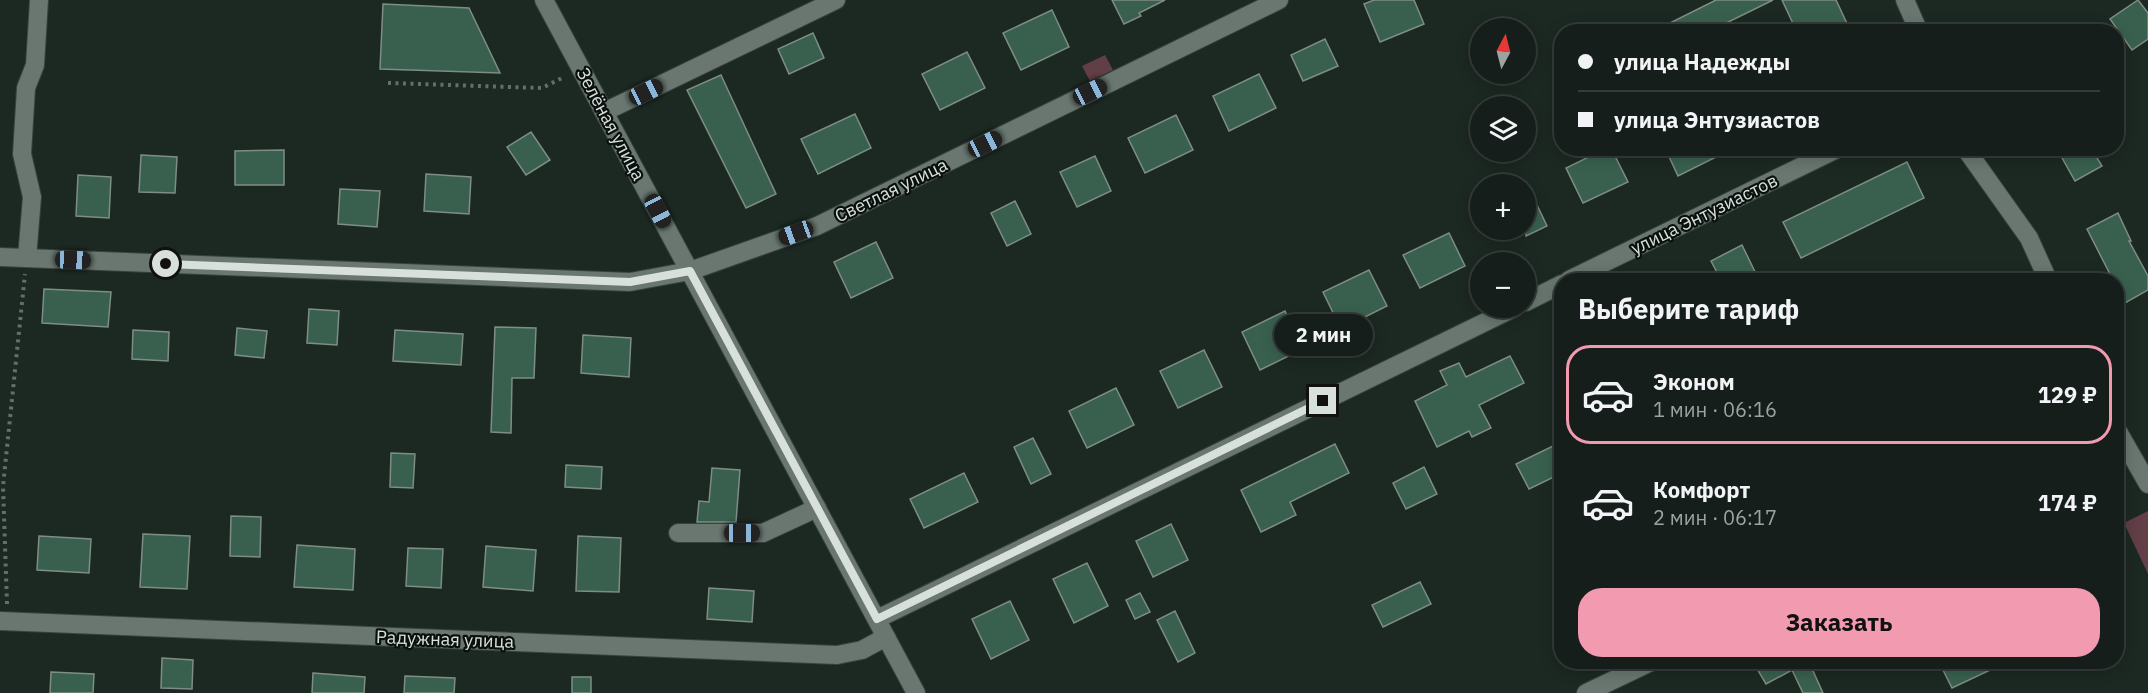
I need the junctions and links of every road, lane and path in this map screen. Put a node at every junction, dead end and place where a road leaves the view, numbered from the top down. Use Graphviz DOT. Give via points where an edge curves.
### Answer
graph roads {
  1 [pos="39,0"];
  2 [pos="544,0"];
  3 [pos="836,0"];
  4 [pos="1279,0"];
  5 [pos="1905,0"];
  6 [pos="1916,24"];
  7 [pos="581,69"];
  8 [pos="388,83"];
  9 [pos="604,112"];
  10 [pos="1823,156"];
  11 [pos="1971,156"];
  12 [pos="0,257"];
  13 [pos="27,258"];
  14 [pos="690,271"];
  15 [pos="1583,273"];
  16 [pos="2045,273"];
  17 [pos="1554,288"];
  18 [pos="1536,297"];
  19 [pos="1494,318"];
  20 [pos="2124,443"];
  21 [pos="2148,484"];
  22 [pos="817,508"];
  23 [pos="678,533"];
  24 [pos="877,619"];
  25 [pos="2,621"];
  26 [pos="886,637"];
  27 [pos="1636,669"];
  28 [pos="916,693"];
  29 [pos="1586,693"];
  1 -- 13 [label="street" via="35,65 26,88 22,154 32,197"];
  2 -- 7 [label="street, Зелёная улица"];
  3 -- 9 [label="street"];
  4 -- 14 [label="street, Светлая улица" via="817,226"];
  5 -- 6 [label="street"];
  7 -- 8 [label="path" via="542,88"];
  7 -- 9 [label="street, Зелёная улица"];
  9 -- 14 [label="street, Зелёная улица"];
  10 -- 15 [label="street, улица Энтузиастов"];
  11 -- 16 [label="street" via="2029,238"];
  12 -- 13 [label="street, Светлая улица"];
  13 -- 14 [label="street, Светлая улица" via="630,282"];
  13 -- 25 [label="path" via="3,486 8,597"];
  14 -- 22 [label="street, Зелёная улица"];
  17 -- 18 [label="street"];
  19 -- 24 [label="street"];
  20 -- 21 [label="street"];
  22 -- 23 [label="street" via="763,533"];
  22 -- 24 [label="street, Зелёная улица"];
  24 -- 26 [label="street, Зелёная улица"];
  25 -- 26 [label="street, Радужная улица" via="837,655 862,650"];
  26 -- 28 [label="street, Зелёная улица"];
  27 -- 29 [label="street"];
}
